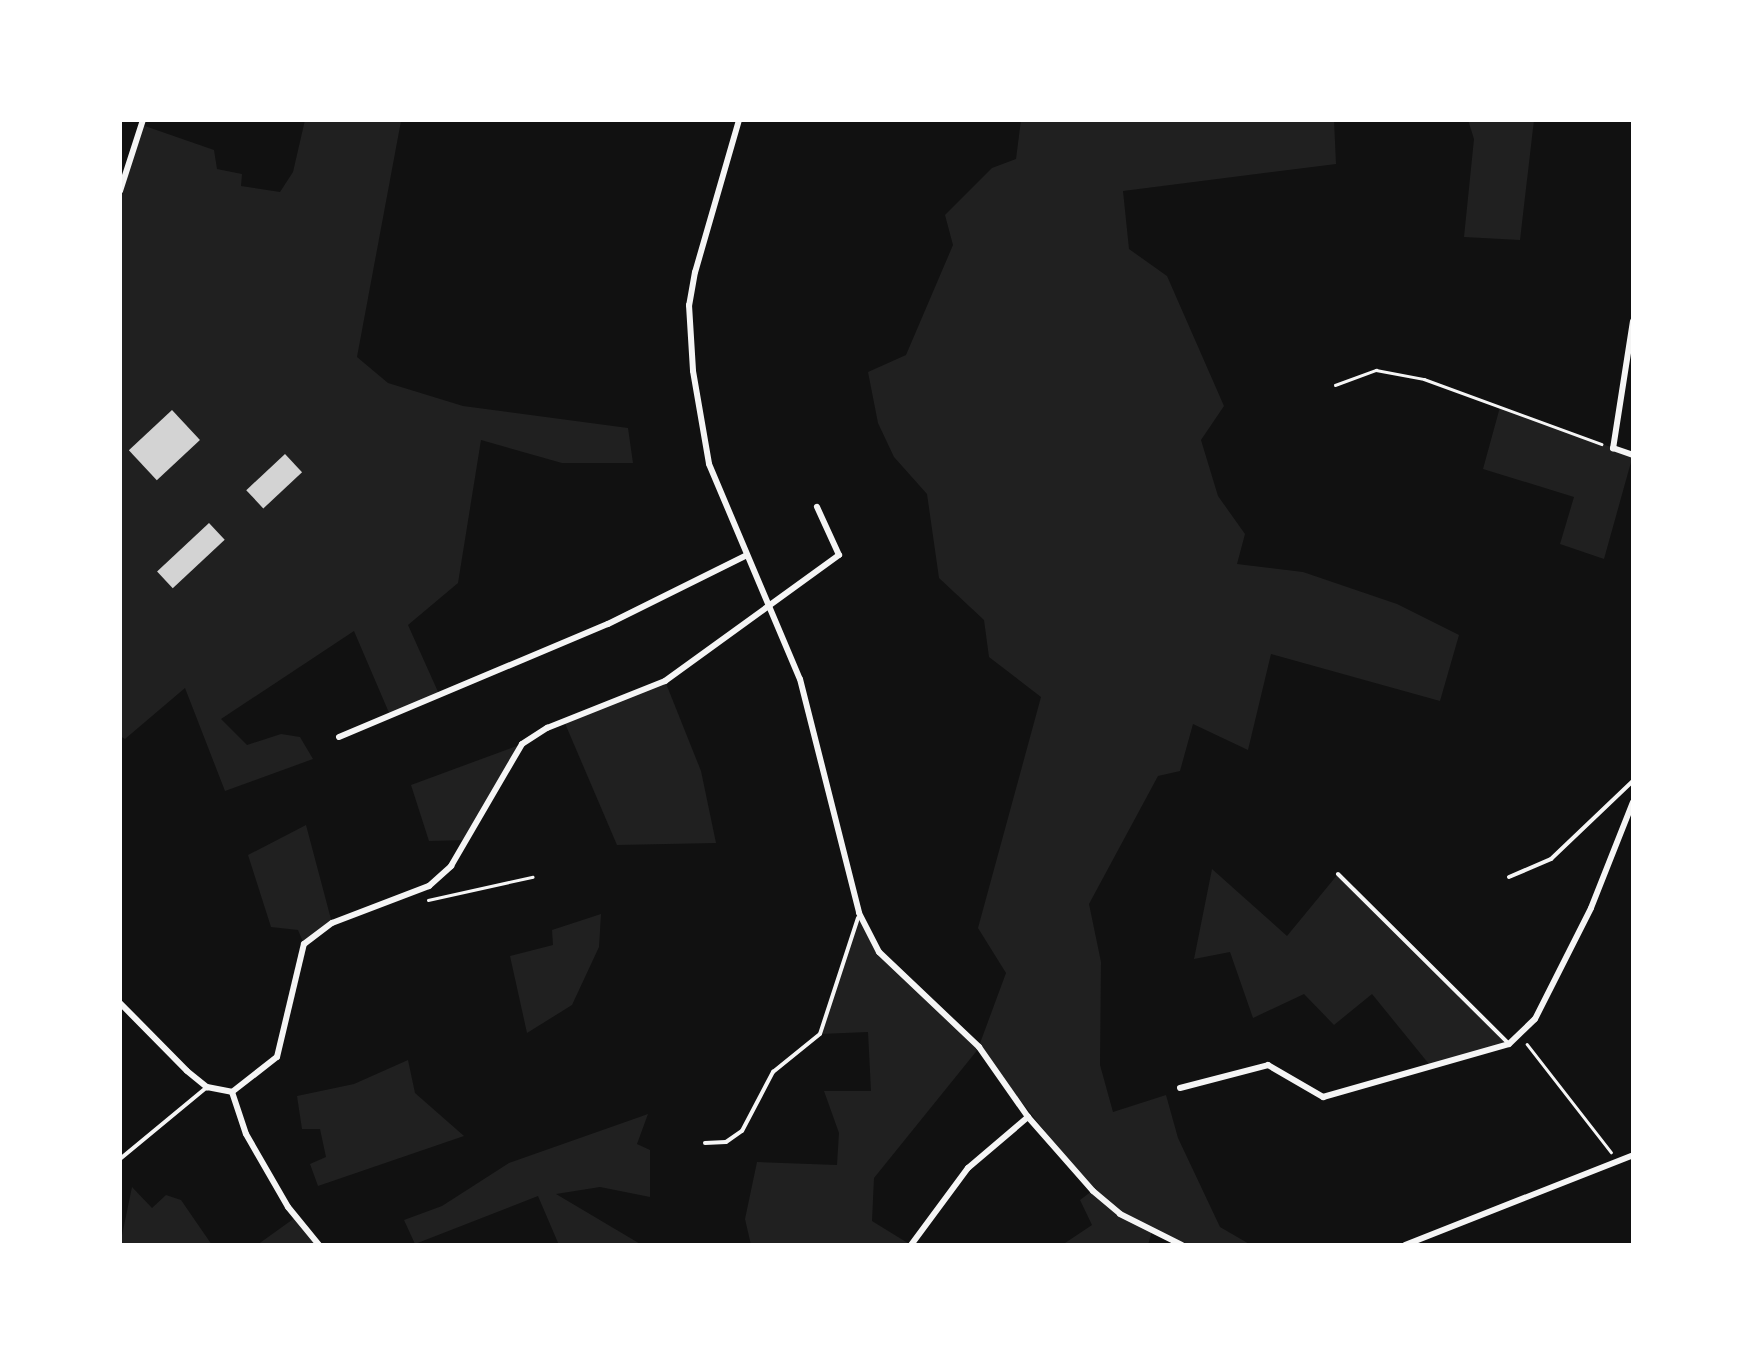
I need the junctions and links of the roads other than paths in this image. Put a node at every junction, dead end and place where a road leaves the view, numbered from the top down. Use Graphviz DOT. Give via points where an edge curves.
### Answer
graph roads {
  1 [pos="144,120"];
  2 [pos="395,120"];
  3 [pos="482,120"];
  4 [pos="738,120"];
  5 [pos="120,192"];
  6 [pos="1633,321"];
  7 [pos="1633,454"];
  8 [pos="817,507"];
  9 [pos="746,556"];
  10 [pos="770,601"];
  11 [pos="339,737"];
  12 [pos="1633,780"];
  13 [pos="1633,802"];
  14 [pos="1338,874"];
  15 [pos="1509,877"];
  16 [pos="859,913"];
  17 [pos="120,1003"];
  18 [pos="1509,1044"];
  19 [pos="207,1087"];
  20 [pos="1180,1088"];
  21 [pos="232,1092"];
  22 [pos="1028,1117"];
  23 [pos="706,1144"];
  24 [pos="1633,1155"];
  25 [pos="120,1159"];
  26 [pos="319,1245"];
  27 [pos="910,1245"];
  28 [pos="1182,1245"];
  29 [pos="1405,1245"];
  1 -- 5 [label="street"];
  2 -- 3 [label="lane"];
  4 -- 9 [label="street" via="689,306 710,464"];
  6 -- 7 [label="street" via="1613,448"];
  8 -- 10 [label="street" via="840,555"];
  9 -- 10 [label="street"];
  9 -- 11 [label="street" via="608,624"];
  10 -- 16 [label="street" via="800,679"];
  10 -- 21 [label="street" via="665,681 522,744 451,866 397,901 332,923 304,944 277,1057"];
  12 -- 15 [label="lane" via="1551,859"];
  13 -- 18 [label="street" via="1591,908 1522,1034"];
  14 -- 18 [label="lane"];
  16 -- 22 [label="street" via="879,952 979,1047"];
  16 -- 23 [label="lane" via="820,1034 773,1072 742,1131"];
  17 -- 19 [label="street"];
  18 -- 20 [label="street" via="1323,1096 1268,1065"];
  19 -- 21 [label="street"];
  19 -- 25 [label="lane"];
  21 -- 26 [label="street" via="246,1134 288,1208"];
  22 -- 27 [label="street" via="968,1168"];
  22 -- 28 [label="street" via="1120,1214"];
  24 -- 29 [label="street"];
}
